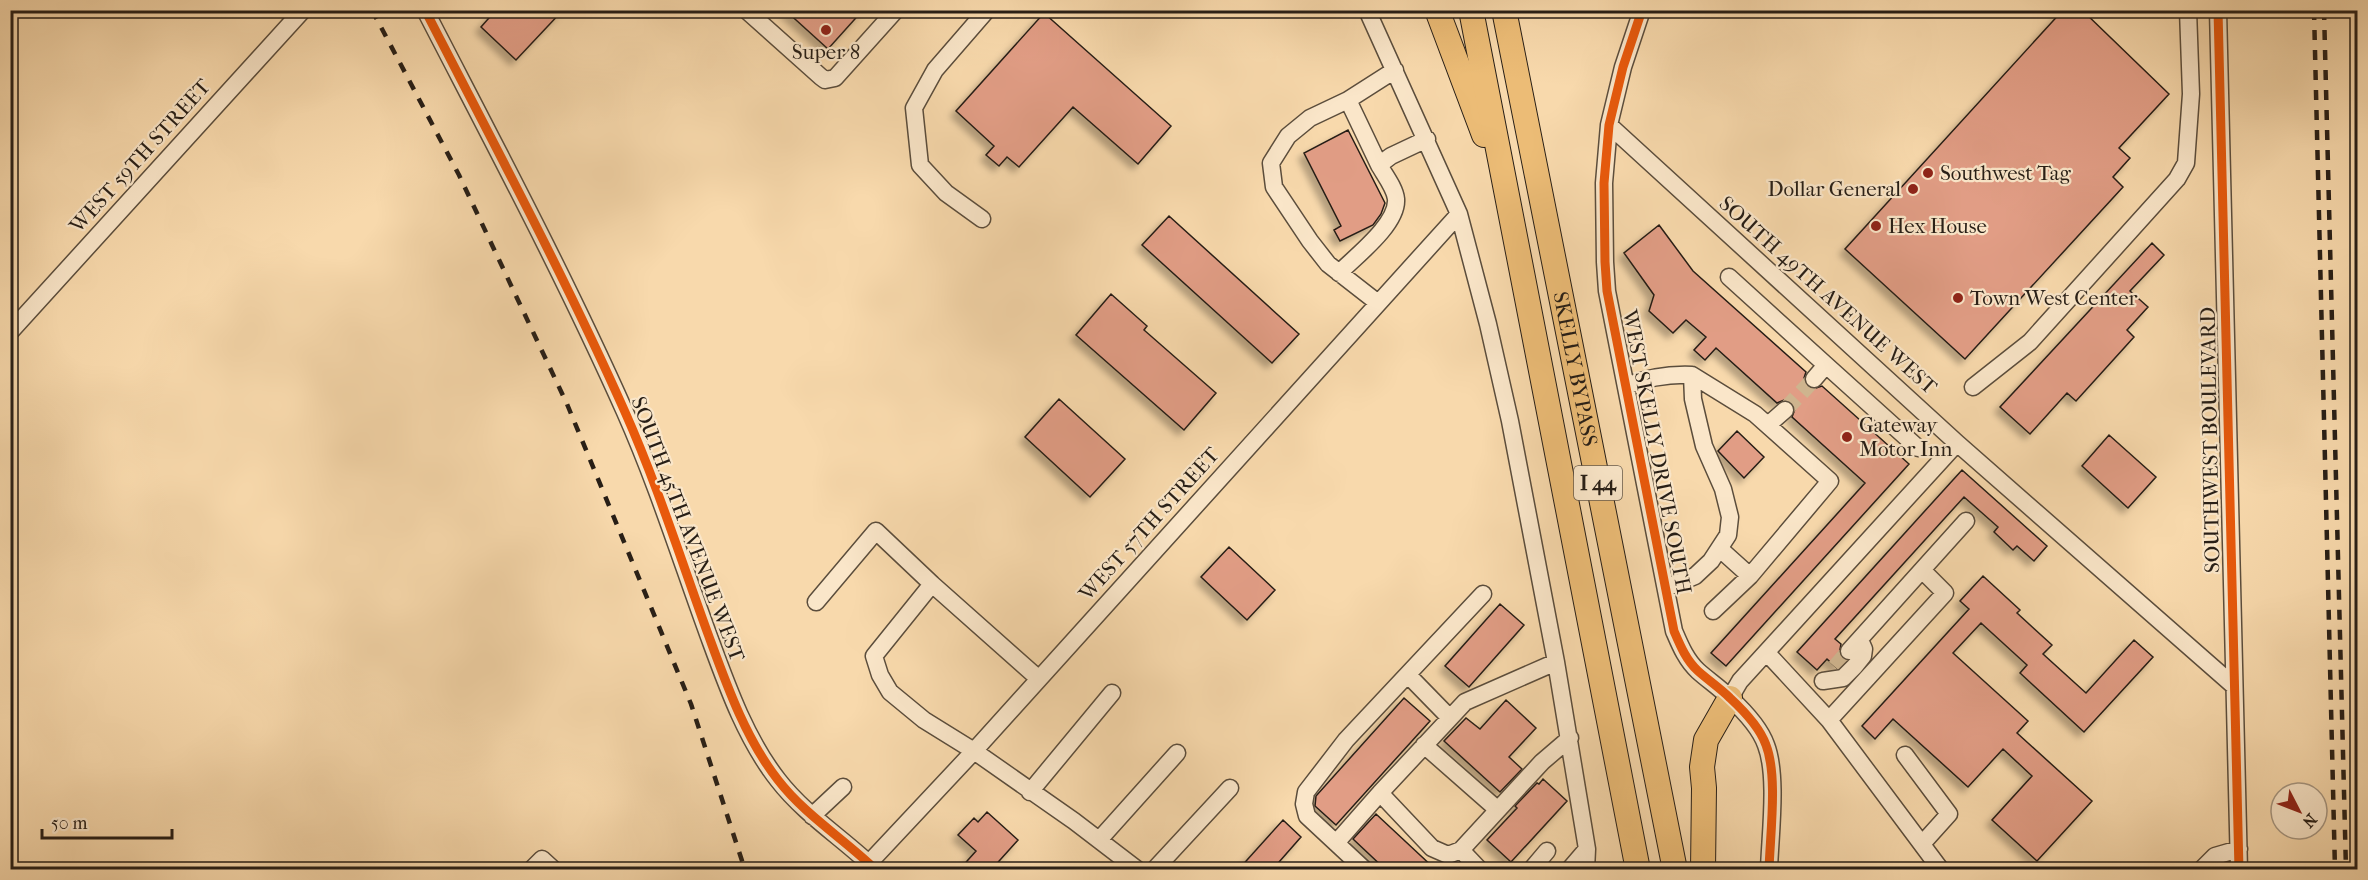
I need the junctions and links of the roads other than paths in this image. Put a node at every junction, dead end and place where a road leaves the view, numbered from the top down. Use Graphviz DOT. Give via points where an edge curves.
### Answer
graph roads {
  1 [pos="303,10"];
  2 [pos="425,10"];
  3 [pos="746,10"];
  4 [pos="896,10"];
  5 [pos="987,10"];
  6 [pos="1367,10"];
  7 [pos="1437,10"];
  8 [pos="1472,10"];
  9 [pos="1504,10"];
  10 [pos="1521,10"];
  11 [pos="1642,10"];
  12 [pos="2188,10"];
  13 [pos="2218,10"];
  14 [pos="1395,70"];
  15 [pos="2191,94"];
  16 [pos="2220,95"];
  17 [pos="1521,96"];
  18 [pos="1348,100"];
  19 [pos="1610,125"];
  20 [pos="1427,139"];
  21 [pos="1379,165"];
  22 [pos="1508,199"];
  23 [pos="1459,214"];
  24 [pos="982,219"];
  25 [pos="1340,273"];
  26 [pos="1729,277"];
  27 [pos="1378,303"];
  28 [pos="10,332"];
  29 [pos="1826,365"];
  30 [pos="1692,375"];
  31 [pos="1814,379"];
  32 [pos="1626,386"];
  33 [pos="1973,387"];
  34 [pos="1785,410"];
  35 [pos="1768,425"];
  36 [pos="1957,443"];
  37 [pos="1918,448"];
  38 [pos="1966,521"];
  39 [pos="1720,549"];
  40 [pos="1922,570"];
  41 [pos="1750,576"];
  42 [pos="932,584"];
  43 [pos="1666,588"];
  44 [pos="1483,594"];
  45 [pos="816,603"];
  46 [pos="1713,611"];
  47 [pos="1854,652"];
  48 [pos="1767,653"];
  49 [pos="1556,662"];
  50 [pos="1835,666"];
  51 [pos="1408,675"];
  52 [pos="1868,678"];
  53 [pos="1039,679"];
  54 [pos="1823,681"];
  55 [pos="2234,686"];
  56 [pos="1112,693"];
  57 [pos="1808,697"];
  58 [pos="1730,698"];
  59 [pos="1450,718"];
  60 [pos="1828,720"];
  61 [pos="1570,738"];
  62 [pos="1424,745"];
  63 [pos="974,751"];
  64 [pos="1177,753"];
  65 [pos="1905,754"];
  66 [pos="843,787"];
  67 [pos="1230,788"];
  68 [pos="1030,792"];
  69 [pos="1380,793"];
  70 [pos="1498,810"];
  71 [pos="812,816"];
  72 [pos="1099,840"];
  73 [pos="1336,843"];
  74 [pos="1922,844"];
  75 [pos="1587,849"];
  76 [pos="2239,849"];
  77 [pos="1461,850"];
  78 [pos="1547,851"];
  79 [pos="873,866"];
  80 [pos="1938,868"];
  81 [pos="1138,870"];
  82 [pos="1154,870"];
  83 [pos="1365,870"];
  84 [pos="1480,870"];
  85 [pos="1531,870"];
  86 [pos="1569,870"];
  87 [pos="1586,870"];
  88 [pos="1638,870"];
  89 [pos="1675,870"];
  90 [pos="1703,870"];
  91 [pos="1768,870"];
  92 [pos="2201,870"];
  93 [pos="2239,870"];
  1 -- 28 [label="street, WEST 59TH STREET"];
  2 -- 71 [label="street, SOUTH 45TH AVENUE WEST" via="609,377 645,458 721,669 753,741 779,782"];
  3 -- 4 [label="street" via="825,80 835,78"];
  5 -- 24 [label="street" via="935,70 914,108 920,165 946,193"];
  6 -- 14 [label="street"];
  7 -- 22 [label="highway"];
  8 -- 22 [label="highway, SKELLY BYPASS / I 44"];
  9 -- 17 [label="highway, SKELLY BYPASS / I 44"];
  10 -- 17 [label="highway"];
  11 -- 19 [label="street, WEST SKELLY DRIVE SOUTH" via="1623,67"];
  12 -- 15 [label="street"];
  13 -- 16 [label="street, SOUTHWEST BOULEVARD"];
  14 -- 18 [label="street"];
  14 -- 20 [label="street"];
  15 -- 16 [label="street"];
  15 -- 33 [label="street" via="2186,163 2177,179 2030,342"];
  16 -- 55 [label="street, SOUTHWEST BOULEVARD"];
  17 -- 89 [label="highway, SKELLY BYPASS / I 44"];
  18 -- 21 [label="street"];
  18 -- 25 [label="street" via="1310,118 1288,136 1271,163 1274,187 1310,242"];
  19 -- 32 [label="street, WEST SKELLY DRIVE SOUTH" via="1604,183 1605,262"];
  19 -- 36 [label="street, SOUTH 49TH AVENUE WEST"];
  20 -- 21 [label="street"];
  20 -- 23 [label="street"];
  21 -- 25 [label="street" via="1396,198 1395,208 1388,225"];
  22 -- 88 [label="highway, SKELLY BYPASS / I 44"];
  23 -- 27 [label="street, WEST 57TH STREET"];
  23 -- 49 [label="street" via="1510,421"];
  25 -- 27 [label="street"];
  26 -- 29 [label="street"];
  27 -- 53 [label="street, WEST 57TH STREET"];
  29 -- 31 [label="street"];
  29 -- 37 [label="street"];
  30 -- 32 [label="street" via="1649,377"];
  30 -- 35 [label="street"];
  30 -- 39 [label="street" via="1693,399 1704,446 1723,489 1730,517 1728,535"];
  32 -- 43 [label="street, WEST SKELLY DRIVE SOUTH"];
  34 -- 35 [label="street"];
  35 -- 41 [label="street" via="1830,481"];
  36 -- 48 [label="street"];
  36 -- 55 [label="street, SOUTH 49TH AVENUE WEST"];
  38 -- 40 [label="street"];
  39 -- 41 [label="street"];
  39 -- 43 [label="street" via="1695,576"];
  40 -- 47 [label="street"];
  40 -- 52 [label="street" via="1945,593"];
  41 -- 46 [label="street"];
  42 -- 45 [label="street" via="876,531"];
  42 -- 53 [label="street"];
  42 -- 63 [label="street" via="874,656 890,692 924,720"];
  43 -- 58 [label="street, WEST SKELLY DRIVE SOUTH" via="1674,631 1683,651 1696,670"];
  44 -- 51 [label="street"];
  47 -- 52 [label="street"];
  47 -- 54 [label="street" via="1844,678"];
  48 -- 57 [label="street"];
  48 -- 58 [label="street" via="1740,681"];
  49 -- 59 [label="street" via="1465,702"];
  49 -- 61 [label="street"];
  50 -- 54 [label="street"];
  51 -- 59 [label="street"];
  51 -- 73 [label="street" via="1346,740 1306,792 1307,816"];
  52 -- 60 [label="street"];
  53 -- 63 [label="street, WEST 57TH STREET"];
  54 -- 57 [label="street"];
  55 -- 76 [label="street, SOUTHWEST BOULEVARD"];
  56 -- 68 [label="street"];
  57 -- 60 [label="street"];
  58 -- 90 [label="highway" via="1706,740 1702,766"];
  58 -- 91 [label="street, WEST SKELLY DRIVE SOUTH" via="1766,743 1770,759"];
  59 -- 62 [label="street"];
  60 -- 74 [label="street"];
  61 -- 70 [label="street"];
  61 -- 75 [label="street"];
  62 -- 69 [label="street"];
  62 -- 70 [label="street"];
  63 -- 68 [label="street"];
  63 -- 79 [label="street, WEST 57TH STREET"];
  64 -- 72 [label="street"];
  65 -- 74 [label="street" via="1949,814"];
  66 -- 71 [label="street"];
  67 -- 82 [label="street"];
  68 -- 72 [label="street"];
  69 -- 73 [label="street"];
  69 -- 77 [label="street" via="1432,848 1448,855"];
  70 -- 77 [label="street"];
  71 -- 79 [label="street, SOUTH 45TH AVENUE WEST"];
  72 -- 81 [label="street"];
  73 -- 83 [label="street"];
  74 -- 80 [label="street"];
  75 -- 86 [label="street"];
  75 -- 87 [label="street"];
  76 -- 92 [label="street" via="2215,856"];
  76 -- 93 [label="street, SOUTHWEST BOULEVARD"];
  77 -- 84 [label="street"];
  78 -- 85 [label="street"];
}
